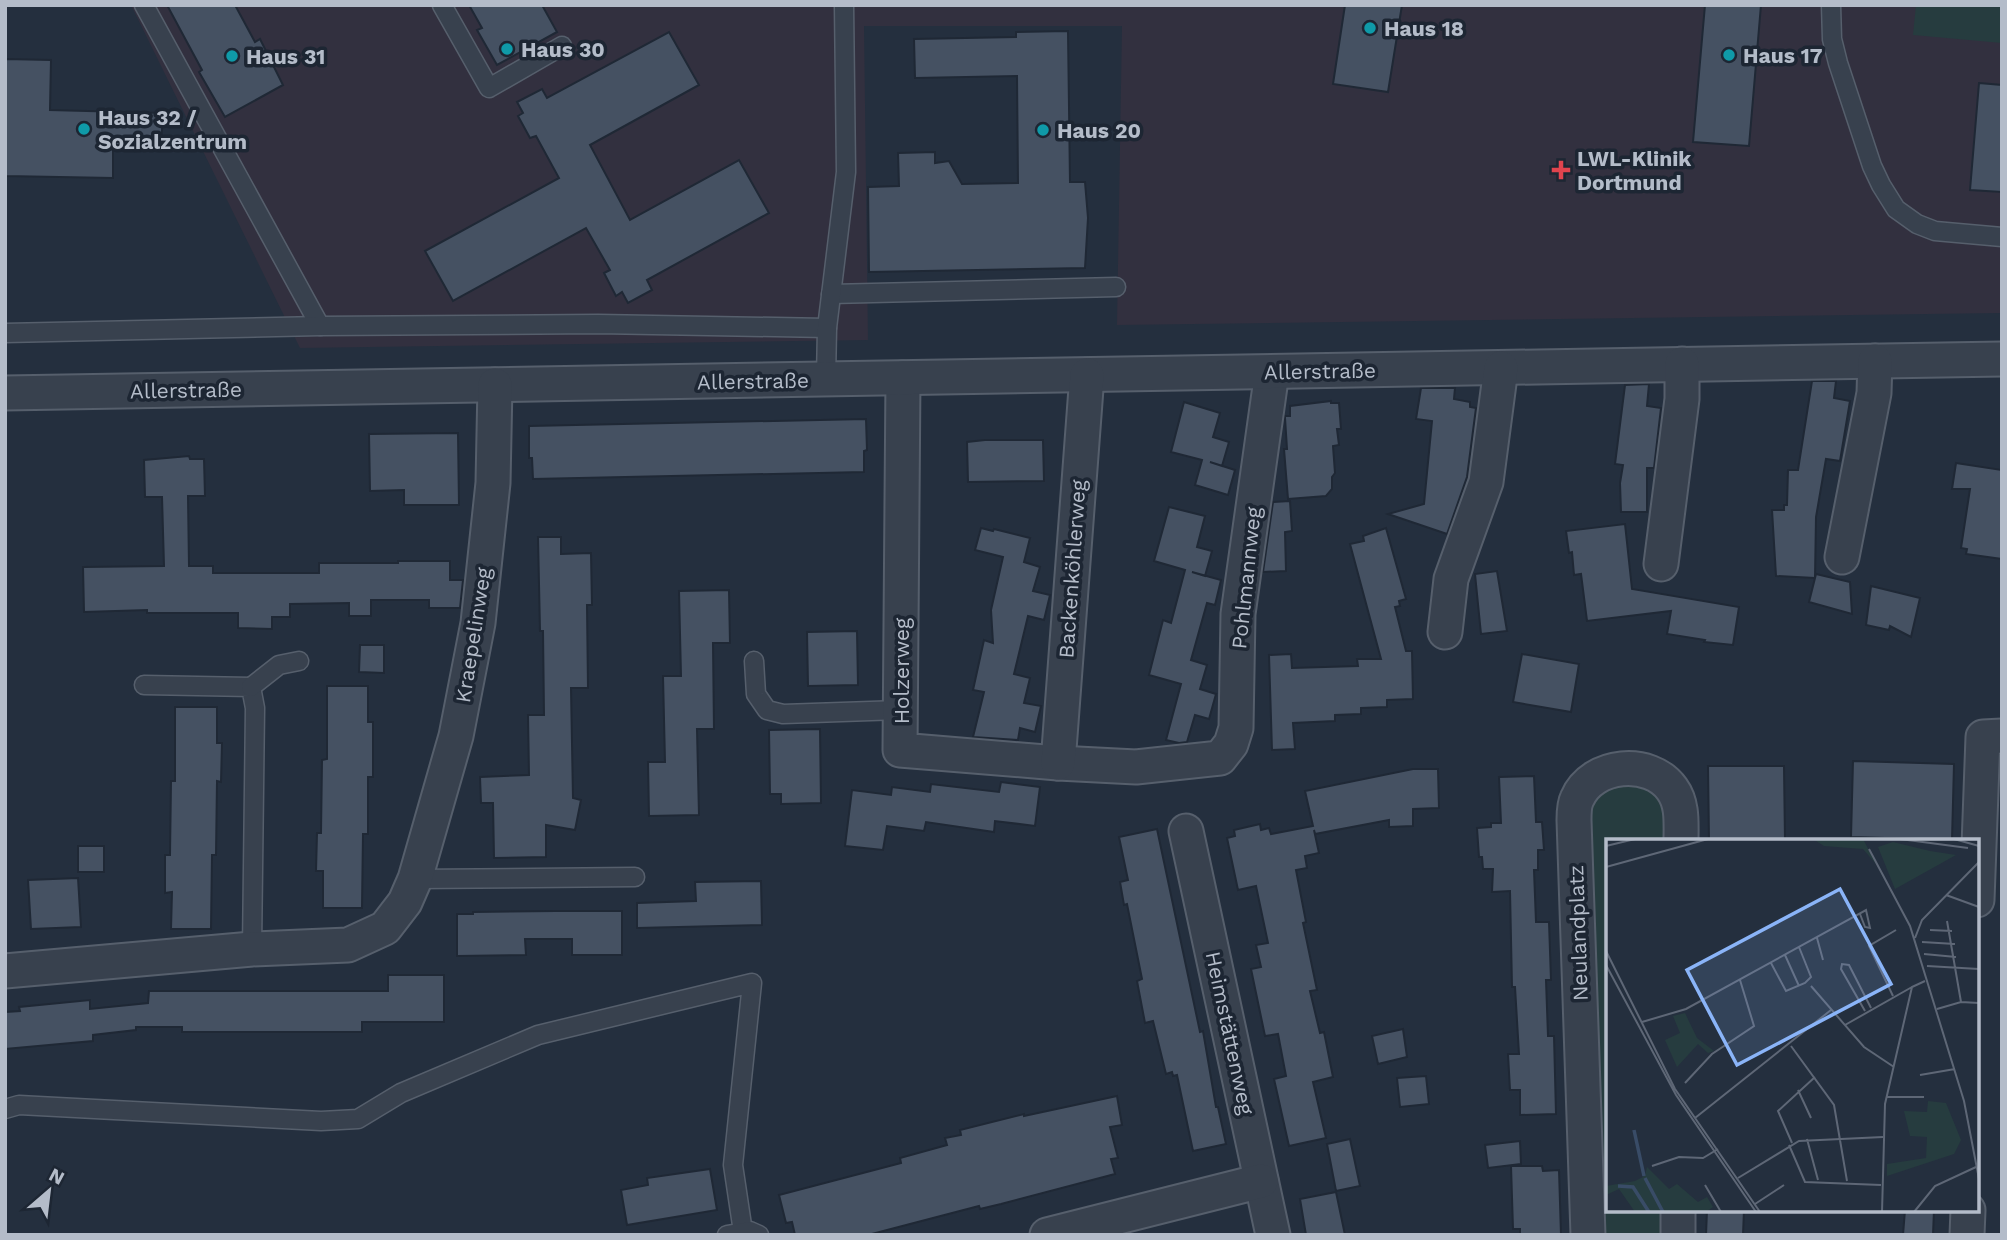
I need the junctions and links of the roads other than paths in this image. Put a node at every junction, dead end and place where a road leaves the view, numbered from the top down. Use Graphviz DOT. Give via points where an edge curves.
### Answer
graph roads {
  1 [pos="144,5"];
  2 [pos="442,5"];
  3 [pos="844,5"];
  4 [pos="1831,5"];
  5 [pos="562,46"];
  6 [pos="2002,237"];
  7 [pos="1116,287"];
  8 [pos="831,294"];
  9 [pos="320,326"];
  10 [pos="827,328"];
  11 [pos="5,333"];
  12 [pos="2002,359"];
  13 [pos="1875,361"];
  14 [pos="1682,364"];
  15 [pos="1500,368"];
  16 [pos="1272,372"];
  17 [pos="1087,375"];
  18 [pos="903,378"];
  19 [pos="826,379"];
  20 [pos="495,385"];
  21 [pos="5,393"];
  22 [pos="1842,557"];
  23 [pos="1661,564"];
  24 [pos="1446,632"];
  25 [pos="299,661"];
  26 [pos="754,661"];
  27 [pos="144,685"];
  28 [pos="251,687"];
  29 [pos="900,710"];
  30 [pos="2002,736"];
  31 [pos="1198,762"];
  32 [pos="1058,763"];
  33 [pos="1186,831"];
  34 [pos="1681,839"];
  35 [pos="1979,846"];
  36 [pos="635,877"];
  37 [pos="415,879"];
  38 [pos="251,949"];
  39 [pos="5,971"];
  40 [pos="5,1109"];
  41 [pos="1261,1181"];
  42 [pos="1678,1212"];
  43 [pos="1968,1212"];
  44 [pos="743,1234"];
  45 [pos="1047,1235"];
  46 [pos="1273,1235"];
  47 [pos="1588,1235"];
  48 [pos="1678,1235"];
  49 [pos="1967,1235"];
  1 -- 9 [label="lane"];
  2 -- 5 [label="lane" via="489,88"];
  3 -- 8 [label="lane" via="846,172"];
  4 -- 6 [label="lane" via="1838,63 1872,166 1896,209 1935,231"];
  7 -- 8 [label="lane"];
  8 -- 10 [label="lane"];
  9 -- 10 [label="lane"];
  9 -- 11 [label="lane"];
  10 -- 19 [label="lane"];
  12 -- 13 [label="street, Allerstraße"];
  13 -- 14 [label="street, Allerstraße"];
  13 -- 22 [label="street" via="1874,393"];
  14 -- 15 [label="street, Allerstraße"];
  14 -- 23 [label="street" via="1682,399"];
  15 -- 16 [label="street, Allerstraße"];
  15 -- 24 [label="street" via="1486,482 1451,579"];
  16 -- 17 [label="street, Allerstraße"];
  16 -- 31 [label="street, Pohlmannweg" via="1238,614 1236,728 1220,758"];
  17 -- 18 [label="street, Allerstraße"];
  17 -- 32 [label="street, Backenköhlerweg"];
  18 -- 19 [label="street, Allerstraße"];
  18 -- 29 [label="street, Holzerweg"];
  19 -- 20 [label="street, Allerstraße"];
  20 -- 21 [label="street, Allerstraße"];
  20 -- 37 [label="street, Kraepelinweg" via="493,483 478,623 456,736"];
  25 -- 28 [label="lane" via="279,665"];
  26 -- 29 [label="lane" via="756,694 767,710 783,714"];
  27 -- 28 [label="lane"];
  28 -- 38 [label="lane" via="255,708"];
  29 -- 32 [label="street, Holzerweg" via="900,750"];
  30 -- 35 [label="street" via="1983,737"];
  31 -- 32 [label="street, Holzerweg" via="1136,767"];
  33 -- 41 [label="street, Heimstättenweg"];
  34 -- 47 [label="street, Neulandplatz" via="1679,802 1671,787 1656,775 1617,768 1600,774 1576,800"];
  36 -- 37 [label="lane"];
  37 -- 38 [label="street, Kraepelinweg" via="385,928 348,945"];
  38 -- 39 [label="street, Kraepelinweg"];
  40 -- 44 [label="lane" via="19,1105 321,1121 358,1119 414,1087 538,1035 752,983 733,1165"];
  41 -- 45 [label="street"];
  41 -- 46 [label="street, Heimstättenweg"];
  42 -- 48 [label="street"];
  43 -- 49 [label="street"];
}
